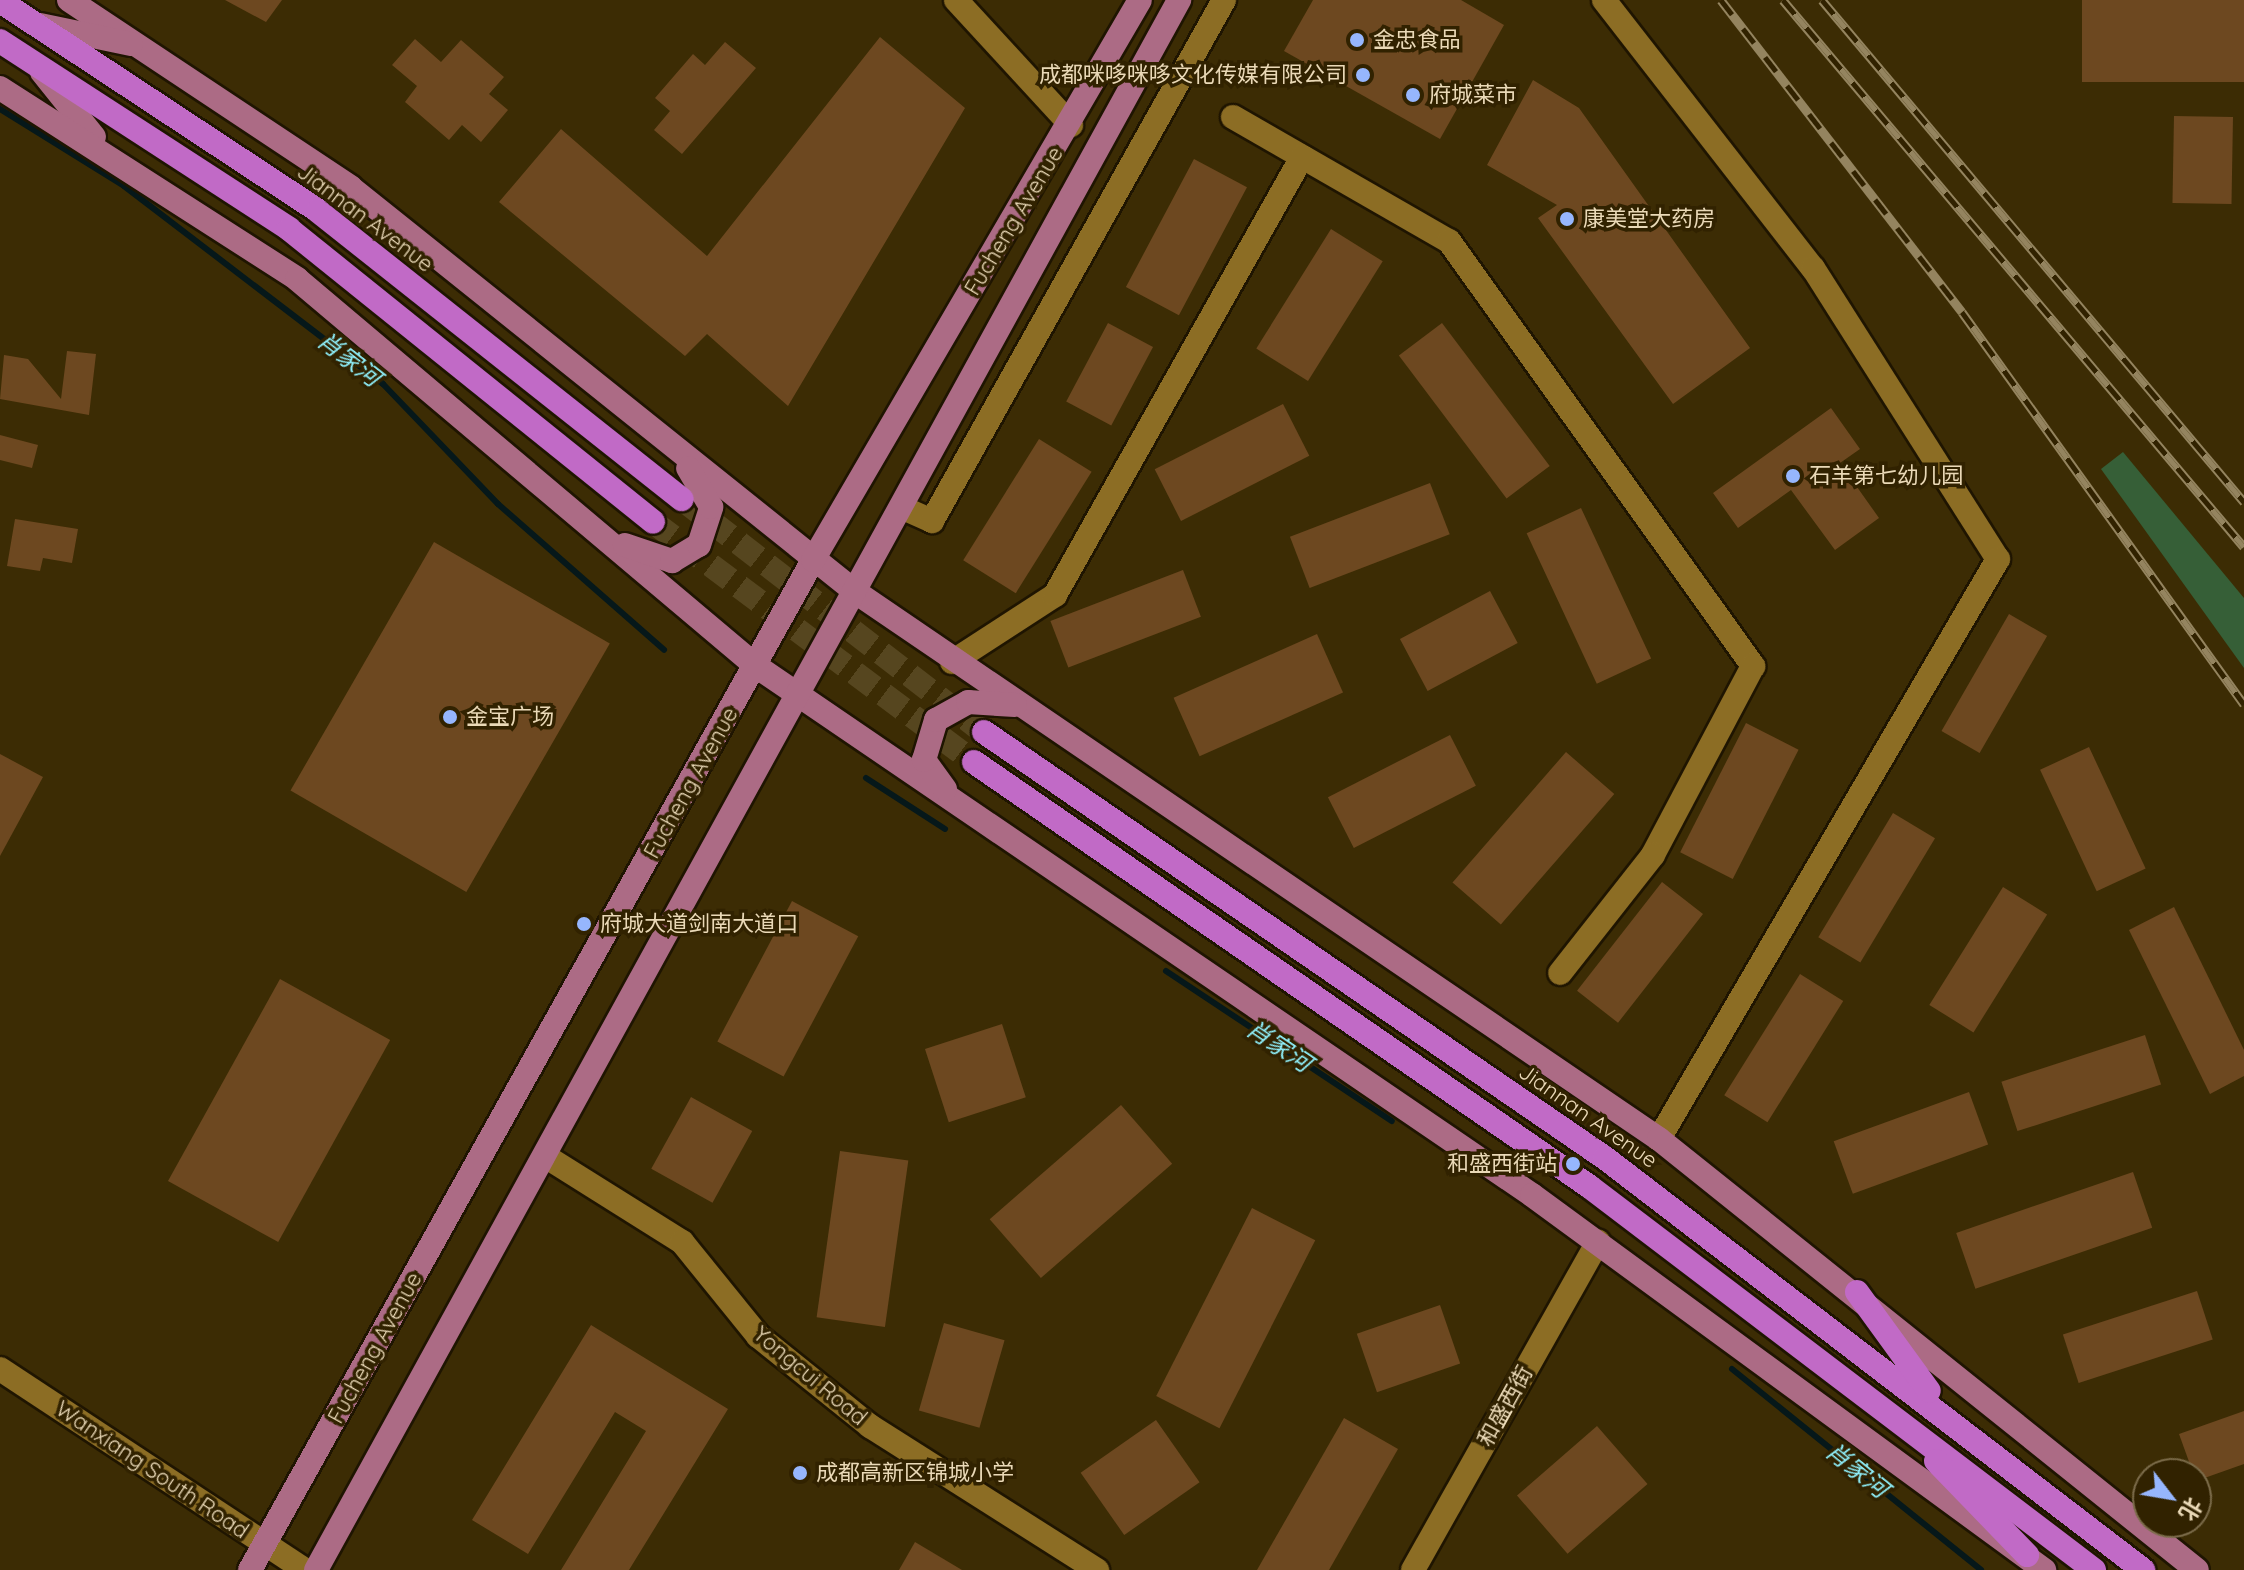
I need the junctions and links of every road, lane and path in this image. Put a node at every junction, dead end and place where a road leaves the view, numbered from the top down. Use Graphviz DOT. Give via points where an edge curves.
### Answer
graph roads {
  1 [pos="69,0"];
  2 [pos="956,0"];
  3 [pos="1140,0"];
  4 [pos="1179,0"];
  5 [pos="1224,0"];
  6 [pos="1604,0"];
  7 [pos="0,1"];
  8 [pos="40,25"];
  9 [pos="0,41"];
  10 [pos="149,48"];
  11 [pos="33,60"];
  12 [pos="0,88"];
  13 [pos="1233,117"];
  14 [pos="1071,125"];
  15 [pos="105,150"];
  16 [pos="1302,157"];
  17 [pos="673,446"];
  18 [pos="682,499"];
  19 [pos="903,508"];
  20 [pos="653,522"];
  21 [pos="602,533"];
  22 [pos="813,560"];
  23 [pos="857,593"];
  24 [pos="952,662"];
  25 [pos="756,666"];
  26 [pos="800,696"];
  27 [pos="1017,706"];
  28 [pos="984,732"];
  29 [pos="974,762"];
  30 [pos="958,805"];
  31 [pos="1560,973"];
  32 [pos="1659,1139"];
  33 [pos="545,1156"];
  34 [pos="1598,1242"];
  35 [pos="1857,1292"];
  36 [pos="0,1369"];
  37 [pos="1945,1412"];
  38 [pos="1895,1414"];
  39 [pos="265,1545"];
  40 [pos="2036,1562"];
  41 [pos="250,1570"];
  42 [pos="305,1570"];
  43 [pos="316,1570"];
  44 [pos="1097,1570"];
  45 [pos="1413,1570"];
  46 [pos="2094,1570"];
  47 [pos="2143,1570"];
  48 [pos="2197,1570"];
  1 -- 10 [label="main road"];
  2 -- 14 [label="street"];
  3 -- 14 [label="main road, Fucheng Avenue"];
  4 -- 19 [label="main road, Fucheng Avenue"];
  5 -- 19 [label="street" via="932,521"];
  6 -- 32 [label="street" via="1813,268 1998,559"];
  7 -- 8 [label="highway, Jiannan Avenue"];
  8 -- 10 [label="main road"];
  8 -- 18 [label="highway, Jiannan Avenue" via="318,211"];
  9 -- 11 [label="highway"];
  10 -- 17 [label="main road" via="350,187"];
  11 -- 15 [label="main road"];
  11 -- 20 [label="highway" via="289,229"];
  12 -- 15 [label="main road"];
  13 -- 16 [label="street"];
  14 -- 22 [label="main road, Fucheng Avenue"];
  15 -- 21 [label="main road" via="297,279"];
  16 -- 24 [label="street" via="1055,595"];
  16 -- 31 [label="street" via="1449,241 1753,666 1653,855"];
  17 -- 21 [label="main road" via="711,507 699,545 672,561 643,555"];
  17 -- 22 [label="main road"];
  19 -- 23 [label="main road, Fucheng Avenue"];
  21 -- 25 [label="main road"];
  22 -- 23 [label="main road"];
  22 -- 25 [label="main road, Fucheng Avenue"];
  23 -- 24 [label="main road"];
  23 -- 26 [label="main road, Fucheng Avenue"];
  24 -- 27 [label="main road"];
  25 -- 26 [label="main road"];
  25 -- 39 [label="main road, Fucheng Avenue"];
  26 -- 30 [label="main road"];
  26 -- 33 [label="main road, Fucheng Avenue"];
  27 -- 30 [label="main road" via="968,702 936,720 924,760"];
  27 -- 32 [label="main road"];
  28 -- 37 [label="highway, Jiannan Avenue" via="1605,1158"];
  29 -- 38 [label="highway" via="1590,1187"];
  30 -- 34 [label="main road"];
  32 -- 35 [label="main road"];
  33 -- 43 [label="main road, Fucheng Avenue"];
  33 -- 44 [label="street, Yongcui Road" via="682,1242 758,1336 870,1426"];
  34 -- 40 [label="main road"];
  34 -- 45 [label="street, 和盛西街"];
  35 -- 37 [label="highway"];
  35 -- 48 [label="main road"];
  36 -- 39 [label="street, Wanxiang South Road"];
  37 -- 47 [label="highway, Jiannan Avenue"];
  38 -- 40 [label="highway"];
  38 -- 46 [label="highway"];
  39 -- 41 [label="main road, Fucheng Avenue"];
  39 -- 42 [label="street, Wanxiang South Road"];
}
